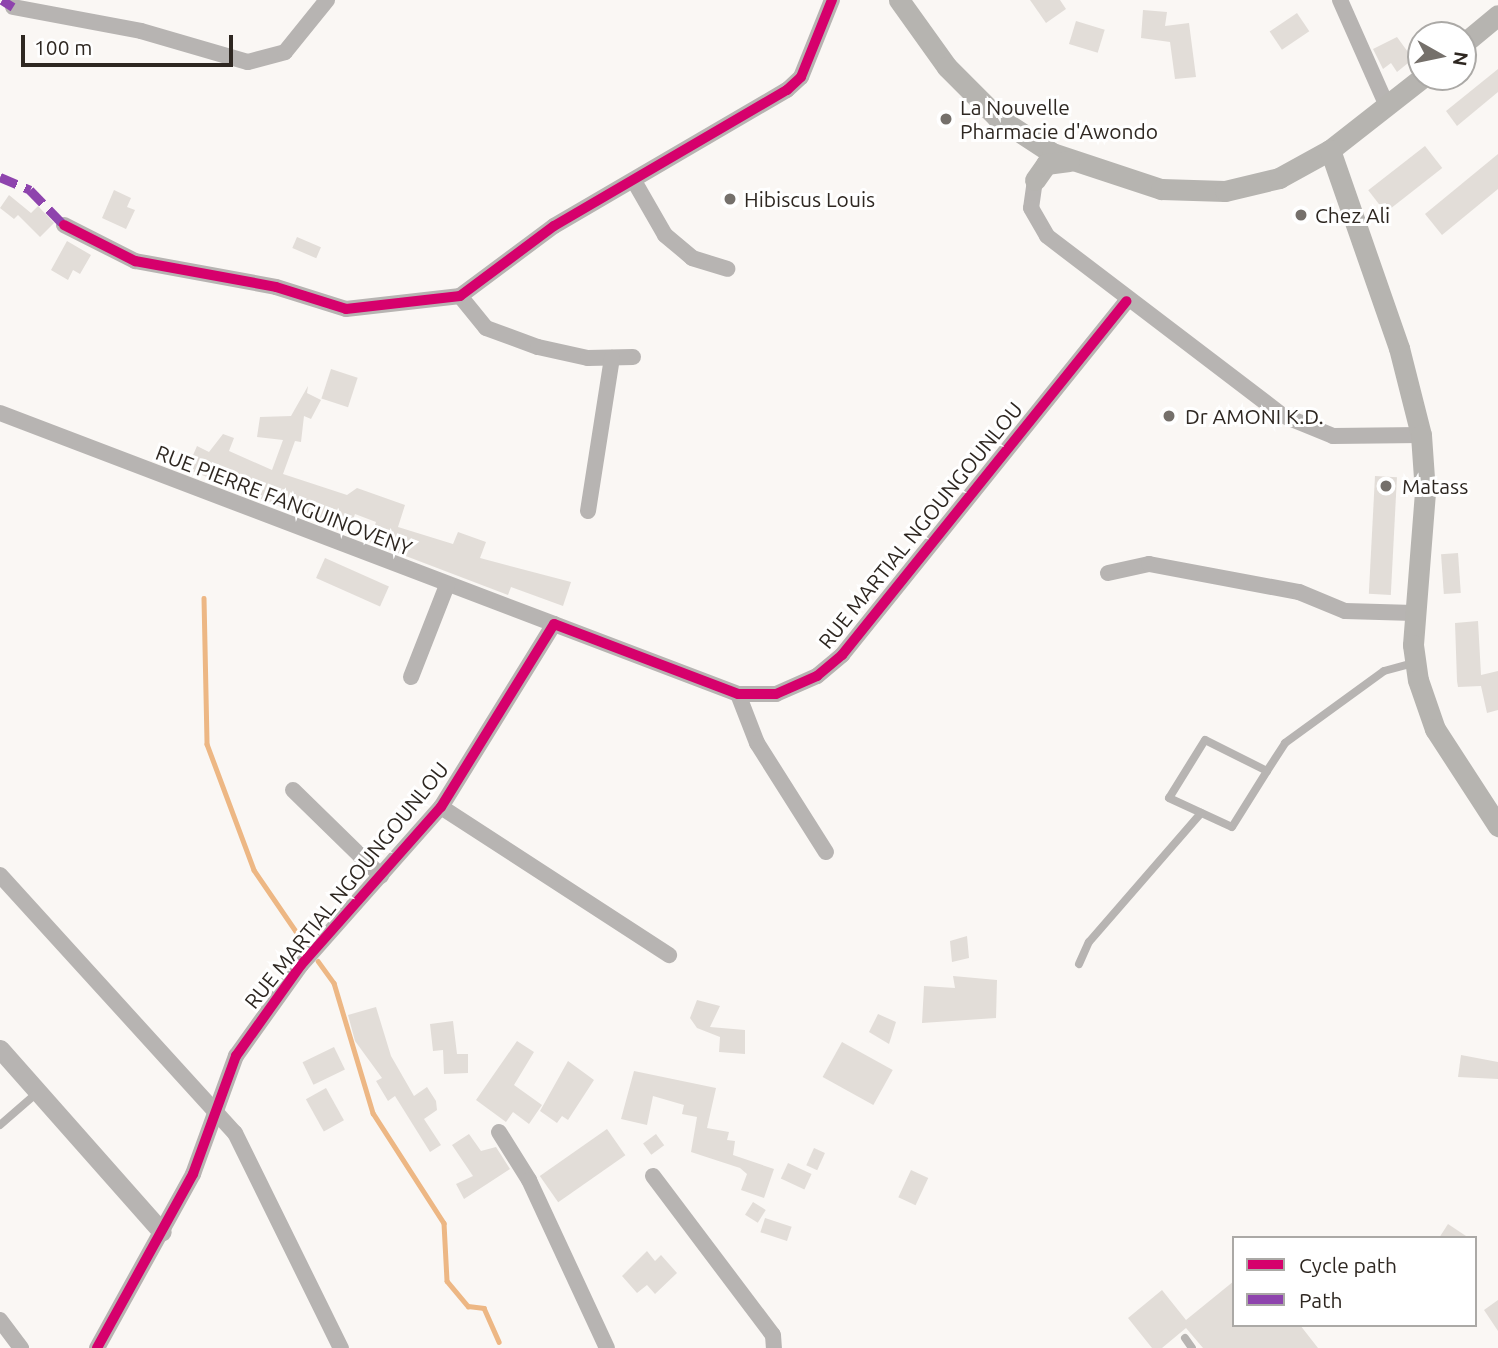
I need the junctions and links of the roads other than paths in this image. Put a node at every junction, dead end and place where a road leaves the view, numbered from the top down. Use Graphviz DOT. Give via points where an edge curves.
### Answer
graph roads {
  1 [pos="327,0"];
  2 [pos="832,0"];
  3 [pos="899,0"];
  4 [pos="1340,0"];
  5 [pos="13,7"];
  6 [pos="1498,15"];
  7 [pos="1477,32"];
  8 [pos="1407,90"];
  9 [pos="1387,106"];
  10 [pos="1030,141"];
  11 [pos="1330,150"];
  12 [pos="1069,160"];
  13 [pos="1034,180"];
  14 [pos="634,181"];
  15 [pos="64,225"];
  16 [pos="727,269"];
  17 [pos="460,296"];
  18 [pos="1127,301"];
  19 [pos="633,357"];
  20 [pos="612,358"];
  21 [pos="0,413"];
  22 [pos="1421,435"];
  23 [pos="589,511"];
  24 [pos="1108,573"];
  25 [pos="447,585"];
  26 [pos="1413,613"];
  27 [pos="554,624"];
  28 [pos="1414,663"];
  29 [pos="411,677"];
  30 [pos="738,694"];
  31 [pos="1267,771"];
  32 [pos="293,790"];
  33 [pos="441,807"];
  34 [pos="1201,813"];
  35 [pos="1498,826"];
  36 [pos="826,852"];
  37 [pos="0,876"];
  38 [pos="381,876"];
  39 [pos="669,955"];
  40 [pos="1079,964"];
  41 [pos="0,1049"];
  42 [pos="38,1092"];
  43 [pos="215,1112"];
  44 [pos="0,1125"];
  45 [pos="499,1132"];
  46 [pos="653,1176"];
  47 [pos="162,1232"];
  48 [pos="0,1320"];
  49 [pos="1185,1338"];
  50 [pos="20,1348"];
  51 [pos="97,1348"];
  52 [pos="341,1348"];
  53 [pos="607,1348"];
  54 [pos="774,1348"];
  55 [pos="1192,1348"];
  1 -- 5 [label="street" via="285,52 248,62 141,31"];
  2 -- 14 [label="street" via="801,77 788,90"];
  3 -- 10 [label="main road" via="969,93"];
  4 -- 9 [label="street"];
  6 -- 7 [label="main road"];
  8 -- 9 [label="main road"];
  9 -- 11 [label="main road"];
  10 -- 12 [label="main road"];
  10 -- 13 [label="main road"];
  11 -- 12 [label="main road" via="1279,178 1205,193 1141,185"];
  11 -- 22 [label="main road" via="1399,348"];
  12 -- 13 [label="main road" via="1046,164"];
  13 -- 18 [label="street" via="1035,223"];
  14 -- 16 [label="street" via="665,235 692,258"];
  14 -- 17 [label="street" via="536,237 484,285"];
  15 -- 17 [label="street" via="135,261 276,287 346,309"];
  17 -- 20 [label="street" via="486,328 566,355"];
  18 -- 22 [label="street" via="1300,426 1333,436"];
  18 -- 30 [label="street, RUE MARTIAL NGOUNGOUNLOU" via="842,655 794,687"];
  19 -- 20 [label="street"];
  20 -- 23 [label="street"];
  21 -- 25 [label="street, RUE PIERRE FANGUINOVENY"];
  22 -- 26 [label="main road" via="1425,492"];
  24 -- 26 [label="street" via="1149,565 1292,590 1345,611"];
  25 -- 27 [label="street, RUE PIERRE FANGUINOVENY"];
  25 -- 29 [label="street"];
  26 -- 28 [label="main road"];
  27 -- 30 [label="street, RUE MARTIAL NGOUNGOUNLOU"];
  27 -- 33 [label="street, RUE MARTIAL NGOUNGOUNLOU"];
  28 -- 31 [label="lane" via="1384,671 1285,743"];
  28 -- 35 [label="main road" via="1435,729"];
  30 -- 36 [label="street" via="757,743"];
  31 -- 34 [label="lane" via="1232,827"];
  31 -- 34 [label="lane" via="1205,740 1169,798"];
  32 -- 38 [label="street"];
  33 -- 38 [label="street, RUE MARTIAL NGOUNGOUNLOU"];
  33 -- 39 [label="street"];
  34 -- 40 [label="lane" via="1089,942"];
  37 -- 43 [label="street"];
  38 -- 43 [label="street, RUE MARTIAL NGOUNGOUNLOU" via="277,995 236,1056"];
  41 -- 42 [label="street"];
  42 -- 44 [label="lane"];
  42 -- 47 [label="street"];
  43 -- 47 [label="street, RUE MARTIAL NGOUNGOUNLOU"];
  43 -- 52 [label="street" via="258,1173"];
  45 -- 53 [label="street" via="529,1181"];
  46 -- 54 [label="street" via="773,1335"];
  47 -- 51 [label="street, RUE MARTIAL NGOUNGOUNLOU"];
  48 -- 50 [label="street"];
  49 -- 55 [label="lane"];
}
